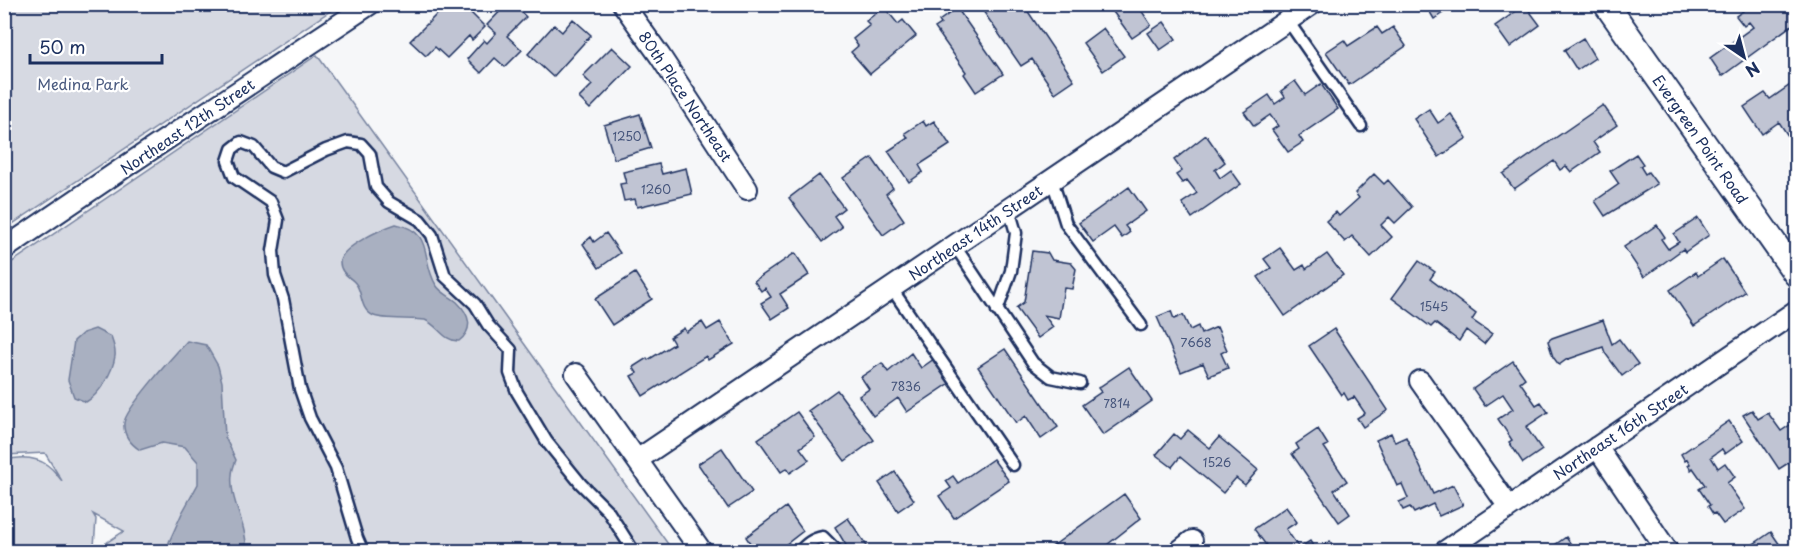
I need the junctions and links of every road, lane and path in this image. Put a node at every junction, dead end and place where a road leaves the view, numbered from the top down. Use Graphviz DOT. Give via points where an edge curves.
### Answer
graph roads {
  1 [pos="370,4"];
  2 [pos="623,4"];
  3 [pos="1312,4"];
  4 [pos="1606,4"];
  5 [pos="1287,21"];
  6 [pos="1361,126"];
  7 [pos="1052,180"];
  8 [pos="747,189"];
  9 [pos="1009,209"];
  10 [pos="955,246"];
  11 [pos="4,249"];
  12 [pos="1797,274"];
  13 [pos="892,289"];
  14 [pos="1797,311"];
  15 [pos="998,312"];
  16 [pos="1141,325"];
  17 [pos="576,374"];
  18 [pos="1420,381"];
  19 [pos="1080,383"];
  20 [pos="1598,447"];
  21 [pos="637,460"];
  22 [pos="1013,465"];
  23 [pos="1509,507"];
  24 [pos="363,552"];
  25 [pos="634,552"];
  26 [pos="702,552"];
  27 [pos="800,552"];
  28 [pos="838,552"];
  29 [pos="1444,552"];
  30 [pos="1668,552"];
  1 -- 11 [label="street, Northeast 12th Street"];
  2 -- 8 [label="street, 80th Place Northeast"];
  3 -- 5 [label="street, Northeast 14th Street"];
  4 -- 12 [label="street, Evergreen Point Road"];
  5 -- 6 [label="lane"];
  5 -- 7 [label="street, Northeast 14th Street"];
  7 -- 9 [label="street, Northeast 14th Street"];
  7 -- 16 [label="lane" via="1066,224"];
  9 -- 10 [label="street, Northeast 14th Street"];
  9 -- 15 [label="lane" via="1016,232 1011,271"];
  10 -- 13 [label="street, Northeast 14th Street"];
  10 -- 15 [label="lane"];
  13 -- 21 [label="street, Northeast 14th Street"];
  13 -- 22 [label="lane"];
  14 -- 20 [label="street, Northeast 16th Street"];
  15 -- 19 [label="lane" via="1034,363 1051,377"];
  17 -- 21 [label="street"];
  18 -- 23 [label="street"];
  20 -- 23 [label="street, Northeast 16th Street"];
  20 -- 30 [label="street"];
  21 -- 26 [label="street"];
  23 -- 29 [label="street, Northeast 16th Street"];
  24 -- 25 [label="lane" via="336,468 300,389 275,274 273,251 278,220 271,202 234,177 228,160 231,149 241,142 254,147 271,168 284,172 326,150 348,142 361,144 370,154 376,187 388,202 420,220 432,235 445,276 475,304 511,350 510,373 517,392 547,442 608,511"];
  27 -- 28 [label="lane" via="806,544 823,537"];
}
